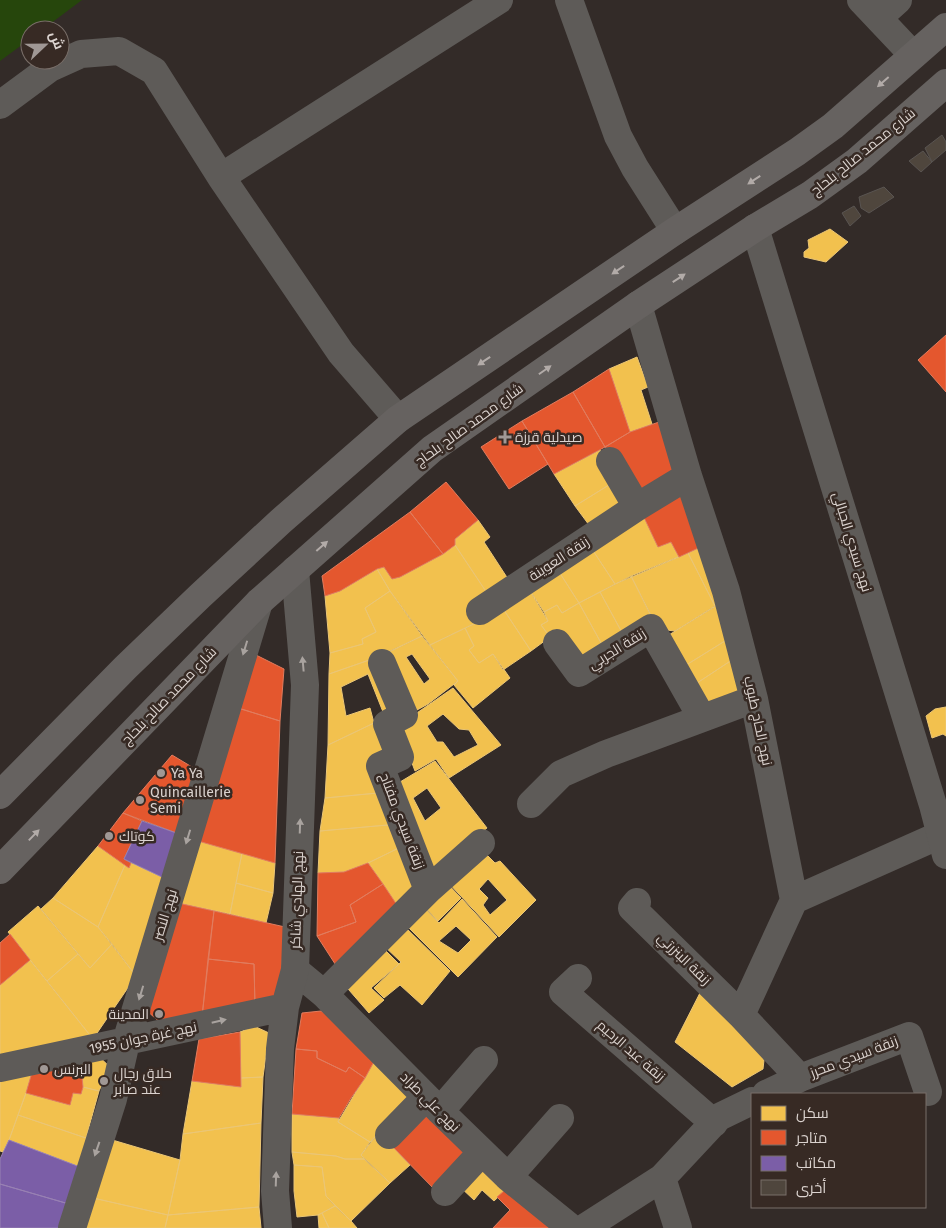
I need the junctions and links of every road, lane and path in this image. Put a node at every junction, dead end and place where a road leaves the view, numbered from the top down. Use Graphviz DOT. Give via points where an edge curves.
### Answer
graph roads {
  1 [pos="499,0"];
  2 [pos="569,0"];
  3 [pos="898,0"];
  4 [pos="869,9"];
  5 [pos="946,27"];
  6 [pos="913,56"];
  7 [pos="946,83"];
  8 [pos="0,105"];
  9 [pos="221,177"];
  10 [pos="755,228"];
  11 [pos="675,231"];
  12 [pos="638,305"];
  13 [pos="398,419"];
  14 [pos="610,461"];
  15 [pos="688,476"];
  16 [pos="637,507"];
  17 [pos="295,570"];
  18 [pos="259,602"];
  19 [pos="480,611"];
  20 [pos="557,643"];
  21 [pos="382,663"];
  22 [pos="754,699"];
  23 [pos="702,718"];
  24 [pos="0,795"];
  25 [pos="939,799"];
  26 [pos="531,804"];
  27 [pos="482,843"];
  28 [pos="943,845"];
  29 [pos="0,870"];
  30 [pos="428,890"];
  31 [pos="794,900"];
  32 [pos="637,902"];
  33 [pos="295,970"];
  34 [pos="578,978"];
  35 [pos="324,994"];
  36 [pos="285,1007"];
  37 [pos="741,1015"];
  38 [pos="126,1042"];
  39 [pos="484,1060"];
  40 [pos="0,1068"];
  41 [pos="800,1078"];
  42 [pos="928,1092"];
  43 [pos="768,1093"];
  44 [pos="751,1102"];
  45 [pos="433,1104"];
  46 [pos="560,1118"];
  47 [pos="714,1123"];
  48 [pos="389,1135"];
  49 [pos="482,1152"];
  50 [pos="508,1177"];
  51 [pos="662,1178"];
  52 [pos="445,1192"];
  53 [pos="72,1228"];
  54 [pos="278,1228"];
  55 [pos="571,1228"];
  56 [pos="584,1228"];
  57 [pos="678,1228"];
  1 -- 9 [label="street"];
  2 -- 11 [label="street" via="618,136"];
  3 -- 4 [label="street"];
  4 -- 6 [label="street"];
  5 -- 6 [label="main road"];
  6 -- 11 [label="main road, one-way" via="833,126"];
  7 -- 10 [label="main road, شارع محمد صالح بلحاج" via="856,161 810,195"];
  8 -- 9 [label="street" via="50,68 81,54 119,52 154,71"];
  9 -- 13 [label="street" via="341,353"];
  12 -- 10 [label="main road, شارع محمد صالح بلحاج, one-way"];
  10 -- 25 [label="street, نهج سيدي الجبالي"];
  11 -- 13 [label="main road, one-way"];
  12 -- 15 [label="street, نهج الحاج طبوب"];
  17 -- 12 [label="main road, شارع محمد صالح بلحاج, one-way" via="432,449"];
  13 -- 24 [label="main road" via="281,521 126,667"];
  14 -- 16 [label="street"];
  15 -- 16 [label="street, زنقة العوينة"];
  15 -- 22 [label="street, نهج الحاج طبوب" via="726,591"];
  16 -- 19 [label="street, زنقة العوينة"];
  17 -- 18 [label="main road, شارع محمد صالح بلحاج"];
  33 -- 17 [label="street, نهج الهادي شاكر, one-way" via="305,685"];
  29 -- 18 [label="main road, شارع محمد صالح بلحاج, one-way"];
  18 -- 38 [label="street, نهج النصر, one-way"];
  20 -- 23 [label="street, زنقة الجربي" via="579,673 651,628"];
  21 -- 30 [label="street, زنقة سيدي مفتاح" via="404,715 387,724 400,757 380,766"];
  22 -- 23 [label="street"];
  22 -- 31 [label="street, نهج الحاج طبوب"];
  23 -- 26 [label="street" via="561,774"];
  25 -- 28 [label="street, نهج سيدي الجبالي"];
  27 -- 30 [label="street, زنقة سيدي مفتاح"];
  28 -- 31 [label="street"];
  30 -- 35 [label="street, زنقة سيدي مفتاح"];
  31 -- 37 [label="street"];
  32 -- 37 [label="street, زنقة البنزرتي" via="632,908"];
  33 -- 35 [label="street, نهج علي طراد"];
  33 -- 36 [label="street, نهج الهادي شاكر"];
  34 -- 47 [label="street, زنقة عبد الرحيم" via="563,992"];
  35 -- 45 [label="street, نهج علي طراد"];
  38 -- 36 [label="street, 1955 نهج غرة جوان, one-way"];
  54 -- 36 [label="street, نهج الهادي شاكر, one-way" via="279,1068"];
  37 -- 41 [label="street"];
  38 -- 40 [label="street, 1955 نهج غرة جوان"];
  38 -- 53 [label="street, نهج النصر, one-way" via="113,1099"];
  39 -- 45 [label="street"];
  41 -- 42 [label="street, زنقة سيدي محرز" via="908,1036"];
  41 -- 43 [label="street"];
  44 -- 47 [label="street"];
  45 -- 48 [label="street"];
  45 -- 49 [label="street, نهج علي طراد"];
  46 -- 50 [label="street"];
  47 -- 51 [label="street"];
  49 -- 50 [label="street, نهج علي طراد"];
  49 -- 52 [label="street"];
  50 -- 55 [label="street, نهج علي طراد"];
  51 -- 56 [label="street"];
  51 -- 57 [label="street"];
}
